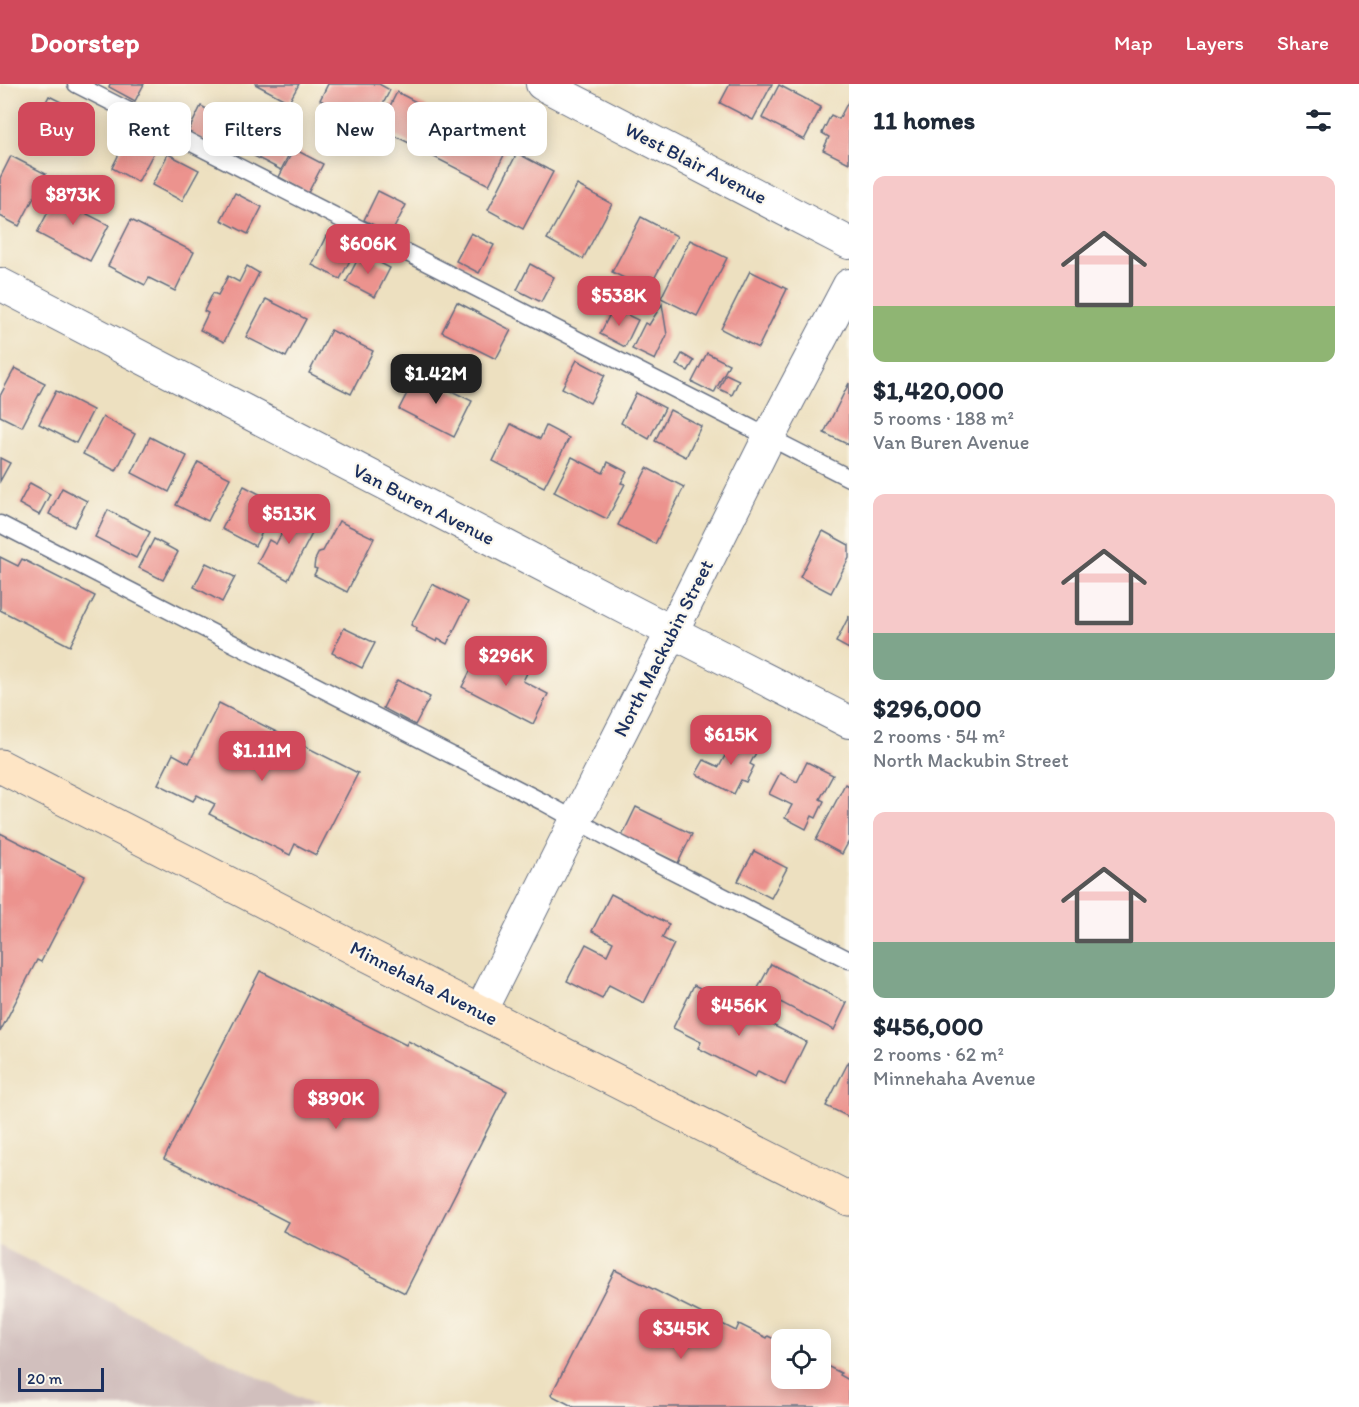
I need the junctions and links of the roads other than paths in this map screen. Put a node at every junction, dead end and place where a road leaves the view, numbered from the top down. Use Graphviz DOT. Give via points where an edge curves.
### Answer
graph roads {
  1 [pos="76,84"];
  2 [pos="542,84"];
  3 [pos="849,243"];
  4 [pos="0,284"];
  5 [pos="849,285"];
  6 [pos="769,437"];
  7 [pos="849,478"];
  8 [pos="0,524"];
  9 [pos="672,632"];
  10 [pos="849,722"];
  11 [pos="0,766"];
  12 [pos="576,820"];
  13 [pos="849,960"];
  14 [pos="480,1012"];
  15 [pos="849,1199"];
  1 -- 6 [label="lane"];
  2 -- 3 [label="street, West Blair Avenue"];
  4 -- 9 [label="street, Van Buren Avenue"];
  5 -- 6 [label="street, North Mackubin Street"];
  6 -- 7 [label="lane"];
  6 -- 9 [label="street, North Mackubin Street"];
  8 -- 12 [label="lane"];
  9 -- 10 [label="street, Van Buren Avenue"];
  9 -- 12 [label="street, North Mackubin Street"];
  11 -- 14 [label="main road, Minnehaha Avenue"];
  12 -- 13 [label="lane"];
  12 -- 14 [label="street, North Mackubin Street"];
  14 -- 15 [label="main road, Minnehaha Avenue"];
}
